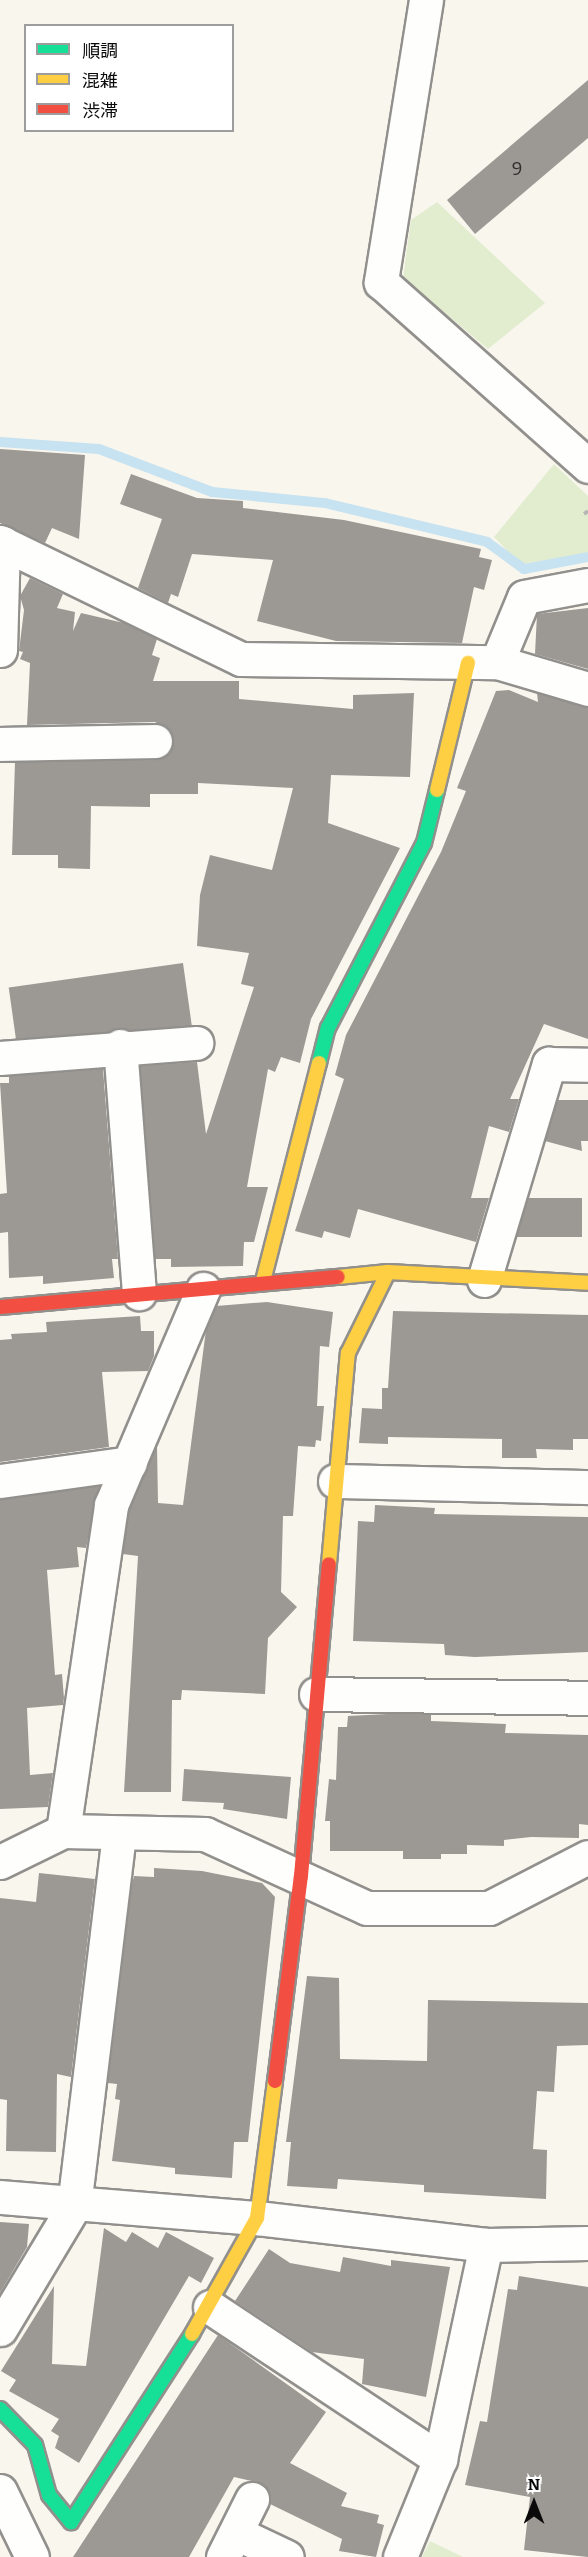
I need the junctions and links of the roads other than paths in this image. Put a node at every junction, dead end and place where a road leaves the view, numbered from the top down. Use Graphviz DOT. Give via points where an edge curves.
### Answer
graph roads {
  1 [pos="426,0"];
  2 [pos="588,466"];
  3 [pos="2,542"];
  4 [pos="588,585"];
  5 [pos="0,650"];
  6 [pos="482,662"];
  7 [pos="588,689"];
  8 [pos="155,741"];
  9 [pos="0,744"];
  10 [pos="196,1043"];
  11 [pos="120,1046"];
  12 [pos="0,1058"];
  13 [pos="588,1065"];
  14 [pos="388,1272"];
  15 [pos="484,1280"];
  16 [pos="263,1281"];
  17 [pos="588,1283"];
  18 [pos="203,1289"];
  19 [pos="139,1293"];
  20 [pos="0,1307"];
  21 [pos="130,1463"];
  22 [pos="0,1481"];
  23 [pos="335,1481"];
  24 [pos="588,1487"];
  25 [pos="316,1694"];
  26 [pos="588,1698"];
  27 [pos="63,1831"];
  28 [pos="119,1835"];
  29 [pos="588,1857"];
  30 [pos="0,1862"];
  31 [pos="301,1876"];
  32 [pos="0,2198"];
  33 [pos="74,2206"];
  34 [pos="257,2218"];
  35 [pos="588,2243"];
  36 [pos="486,2245"];
  37 [pos="210,2307"];
  38 [pos="0,2329"];
  39 [pos="0,2409"];
  40 [pos="440,2459"];
  41 [pos="0,2491"];
  42 [pos="252,2499"];
  43 [pos="230,2545"];
  44 [pos="32,2557"];
  45 [pos="287,2557"];
  46 [pos="400,2557"];
  1 -- 2 [label="street" via="381,282"];
  3 -- 5 [label="street"];
  3 -- 6 [label="street" via="241,659"];
  4 -- 6 [label="street" via="524,597"];
  6 -- 7 [label="street"];
  6 -- 16 [label="street" via="424,843 328,1028"];
  8 -- 9 [label="street"];
  10 -- 11 [label="street"];
  11 -- 12 [label="street"];
  11 -- 19 [label="street"];
  13 -- 15 [label="street" via="549,1064"];
  14 -- 15 [label="street"];
  14 -- 16 [label="street"];
  14 -- 23 [label="street" via="348,1353"];
  15 -- 17 [label="street"];
  16 -- 18 [label="street"];
  18 -- 19 [label="street"];
  18 -- 21 [label="street"];
  19 -- 20 [label="street"];
  21 -- 22 [label="street"];
  21 -- 27 [label="street" via="111,1505"];
  23 -- 24 [label="street"];
  23 -- 25 [label="street"];
  25 -- 26 [label="street"];
  25 -- 31 [label="street"];
  27 -- 28 [label="street"];
  27 -- 30 [label="street"];
  28 -- 31 [label="street" via="205,1834"];
  28 -- 33 [label="street"];
  29 -- 31 [label="street" via="489,1908 367,1908"];
  31 -- 34 [label="street"];
  32 -- 33 [label="street"];
  33 -- 34 [label="street"];
  33 -- 38 [label="street"];
  34 -- 36 [label="street"];
  34 -- 37 [label="street"];
  35 -- 36 [label="street"];
  36 -- 40 [label="street"];
  37 -- 39 [label="street" via="71,2523 49,2494 35,2445"];
  37 -- 40 [label="street"];
  40 -- 46 [label="street"];
  41 -- 44 [label="street"];
  42 -- 43 [label="street"];
  43 -- 45 [label="street"];
}
